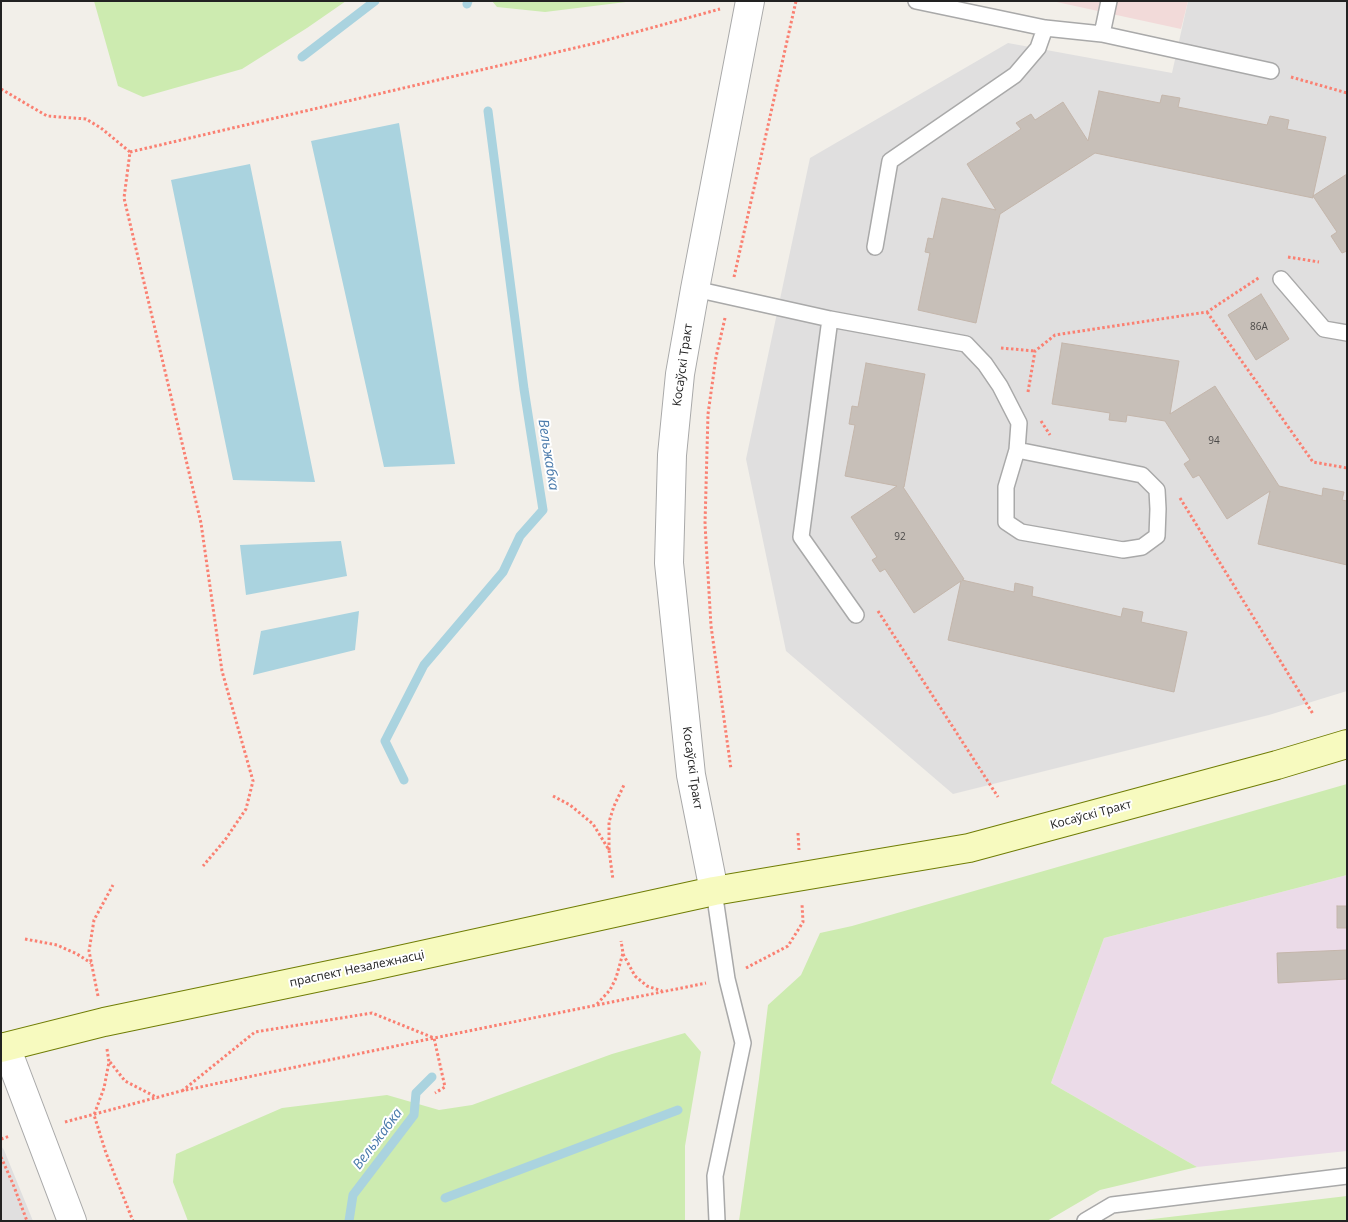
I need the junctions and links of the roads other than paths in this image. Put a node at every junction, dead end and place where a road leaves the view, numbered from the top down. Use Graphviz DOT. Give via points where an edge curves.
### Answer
graph roads {
  1 [pos="916,1"];
  2 [pos="1109,1"];
  3 [pos="748,7"];
  4 [pos="1045,28"];
  5 [pos="1102,34"];
  6 [pos="1272,71"];
  7 [pos="875,247"];
  8 [pos="1281,279"];
  9 [pos="695,289"];
  10 [pos="830,319"];
  11 [pos="1347,333"];
  12 [pos="1016,450"];
  13 [pos="856,615"];
  14 [pos="1347,744"];
  15 [pos="714,891"];
  16 [pos="3,1042"];
  17 [pos="1347,1176"];
  18 [pos="72,1221"];
  19 [pos="717,1221"];
  20 [pos="1085,1221"];
  1 -- 4 [label="lane"];
  2 -- 5 [label="lane"];
  3 -- 9 [label="street, Косаўскі Тракт"];
  4 -- 5 [label="lane"];
  4 -- 7 [label="lane" via="1038,48 1014,74 890,161"];
  5 -- 6 [label="lane"];
  8 -- 11 [label="lane" via="1324,329"];
  9 -- 10 [label="lane"];
  9 -- 15 [label="street, Косаўскі Тракт" via="680,374 672,455 669,563 691,775"];
  10 -- 12 [label="lane" via="966,344 1000,386 1019,423"];
  10 -- 13 [label="lane" via="801,537"];
  12 -- 12 [label="lane" via="1142,475 1157,490 1157,536 1142,547 1124,550 1021,532 1006,522 1006,487"];
  14 -- 15 [label="main road, Косаўскі Тракт" via="969,848"];
  15 -- 16 [label="main road, праспект Незалежнасці"];
  15 -- 19 [label="lane" via="727,979 743,1043 715,1176"];
  16 -- 18 [label="street"];
  17 -- 20 [label="lane" via="1112,1205"];
}
